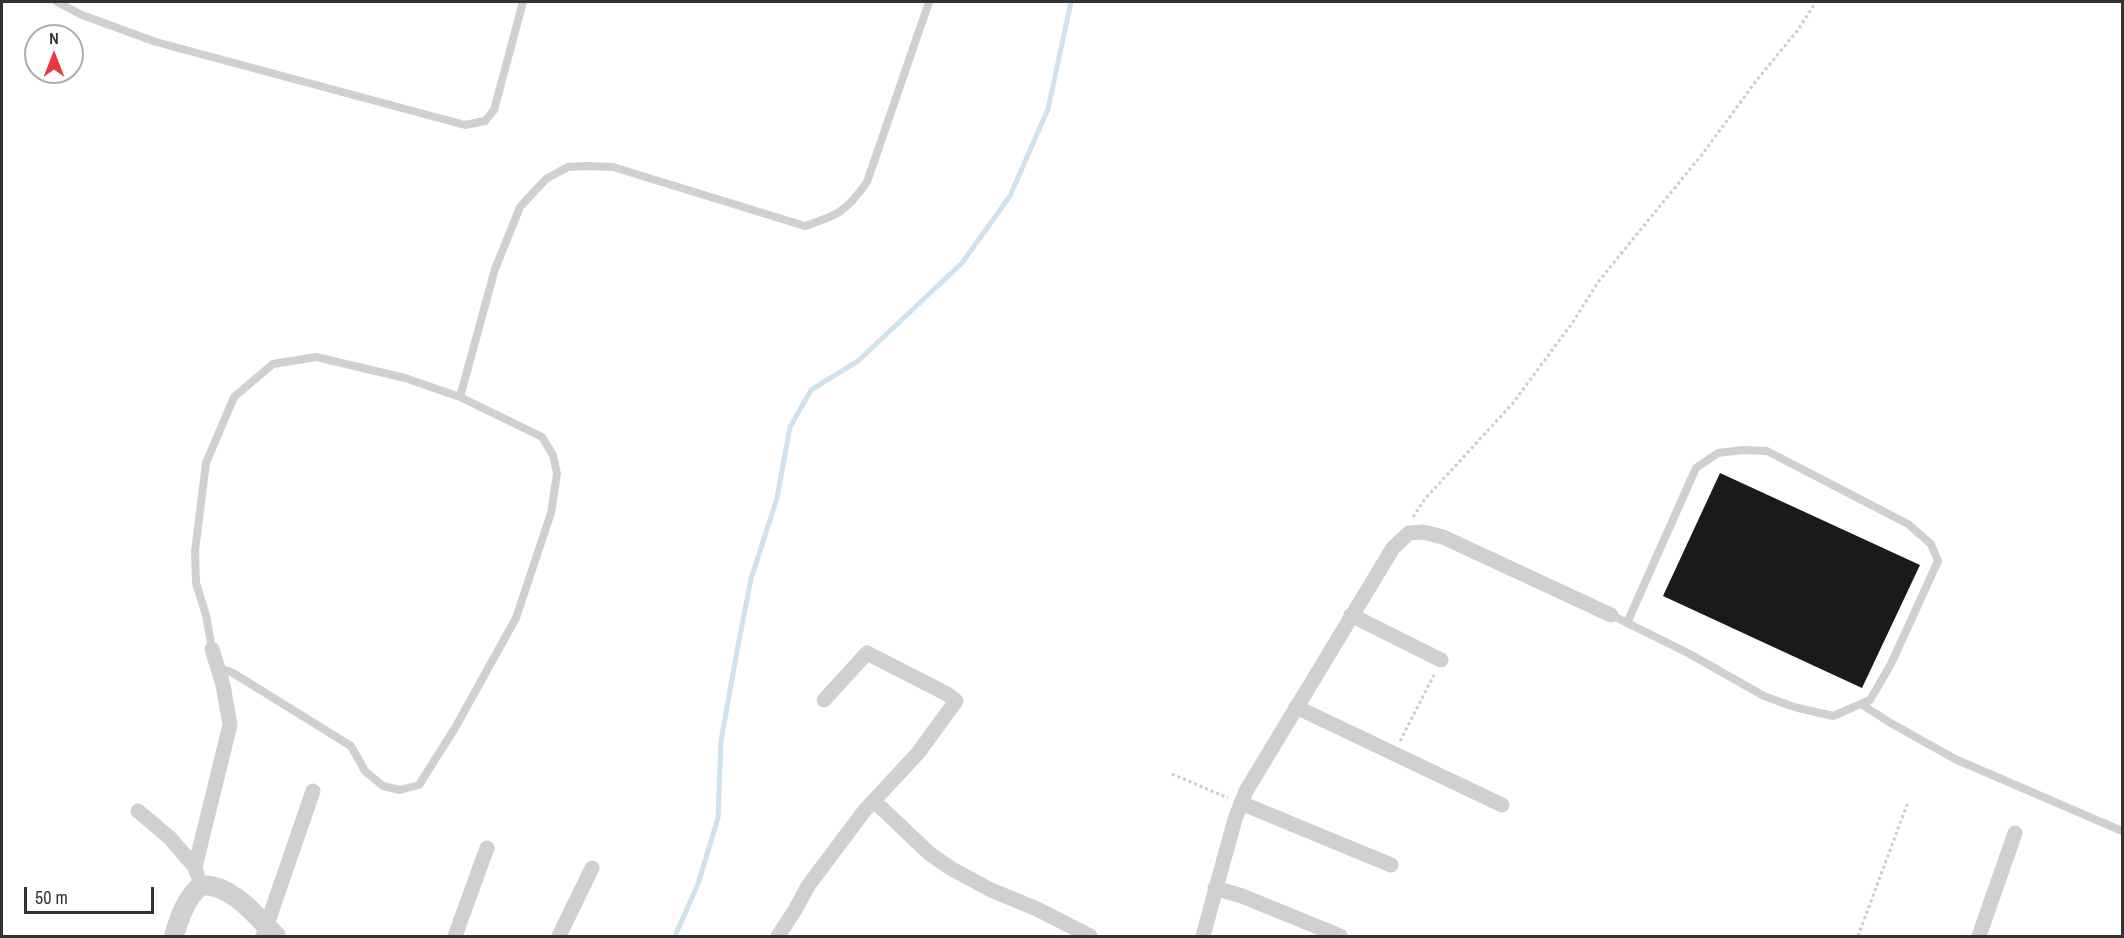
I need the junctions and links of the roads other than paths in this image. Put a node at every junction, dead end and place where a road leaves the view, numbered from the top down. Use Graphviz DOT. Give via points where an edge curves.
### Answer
graph roads {
  1 [pos="57,2"];
  2 [pos="523,2"];
  3 [pos="929,2"];
  4 [pos="460,397"];
  5 [pos="1351,615"];
  6 [pos="1611,615"];
  7 [pos="1627,623"];
  8 [pos="212,649"];
  9 [pos="1441,660"];
  10 [pos="217,667"];
  11 [pos="824,700"];
  12 [pos="1861,704"];
  13 [pos="1296,707"];
  14 [pos="313,791"];
  15 [pos="874,801"];
  16 [pos="1241,803"];
  17 [pos="1502,805"];
  18 [pos="138,811"];
  19 [pos="2122,831"];
  20 [pos="2015,833"];
  21 [pos="487,848"];
  22 [pos="1391,865"];
  23 [pos="592,868"];
  24 [pos="198,876"];
  25 [pos="1215,888"];
  26 [pos="269,933"];
  27 [pos="174,936"];
  28 [pos="455,936"];
  29 [pos="560,936"];
  30 [pos="778,936"];
  31 [pos="1090,936"];
  32 [pos="1203,936"];
  33 [pos="1340,936"];
  34 [pos="1979,936"];
  1 -- 2 [label="lane" via="156,42 465,125 485,122 494,110"];
  3 -- 4 [label="lane" via="867,182 851,205 834,217 805,226 613,167 568,167 546,179 520,207 495,269"];
  4 -- 8 [label="lane" via="405,378 316,357 273,364 234,397 206,464 195,551 196,583"];
  4 -- 10 [label="lane" via="542,437 553,455 557,474 551,513 516,618 455,728 418,785 400,790 383,786 365,771 351,746"];
  5 -- 6 [label="street" via="1393,548 1409,532 1423,532 1443,537"];
  5 -- 9 [label="street"];
  5 -- 13 [label="street"];
  6 -- 7 [label="lane"];
  7 -- 12 [label="lane" via="1764,696 1794,707 1833,717"];
  7 -- 12 [label="lane" via="1696,468 1718,453 1767,451 1908,524 1931,544 1938,561 1892,664 1870,700"];
  8 -- 10 [label="street"];
  10 -- 24 [label="street" via="230,725"];
  11 -- 15 [label="street" via="867,652 956,701 918,753"];
  12 -- 19 [label="lane" via="1955,759"];
  13 -- 16 [label="street"];
  13 -- 17 [label="street"];
  14 -- 26 [label="street"];
  15 -- 30 [label="street" via="808,886"];
  15 -- 31 [label="street" via="930,855 952,869"];
  16 -- 22 [label="street"];
  16 -- 25 [label="street"];
  18 -- 24 [label="street" via="159,827"];
  20 -- 34 [label="street"];
  21 -- 28 [label="street"];
  23 -- 29 [label="street"];
  24 -- 26 [label="street" via="240,900"];
  24 -- 27 [label="street"];
  25 -- 32 [label="street"];
  25 -- 33 [label="street"];
}
